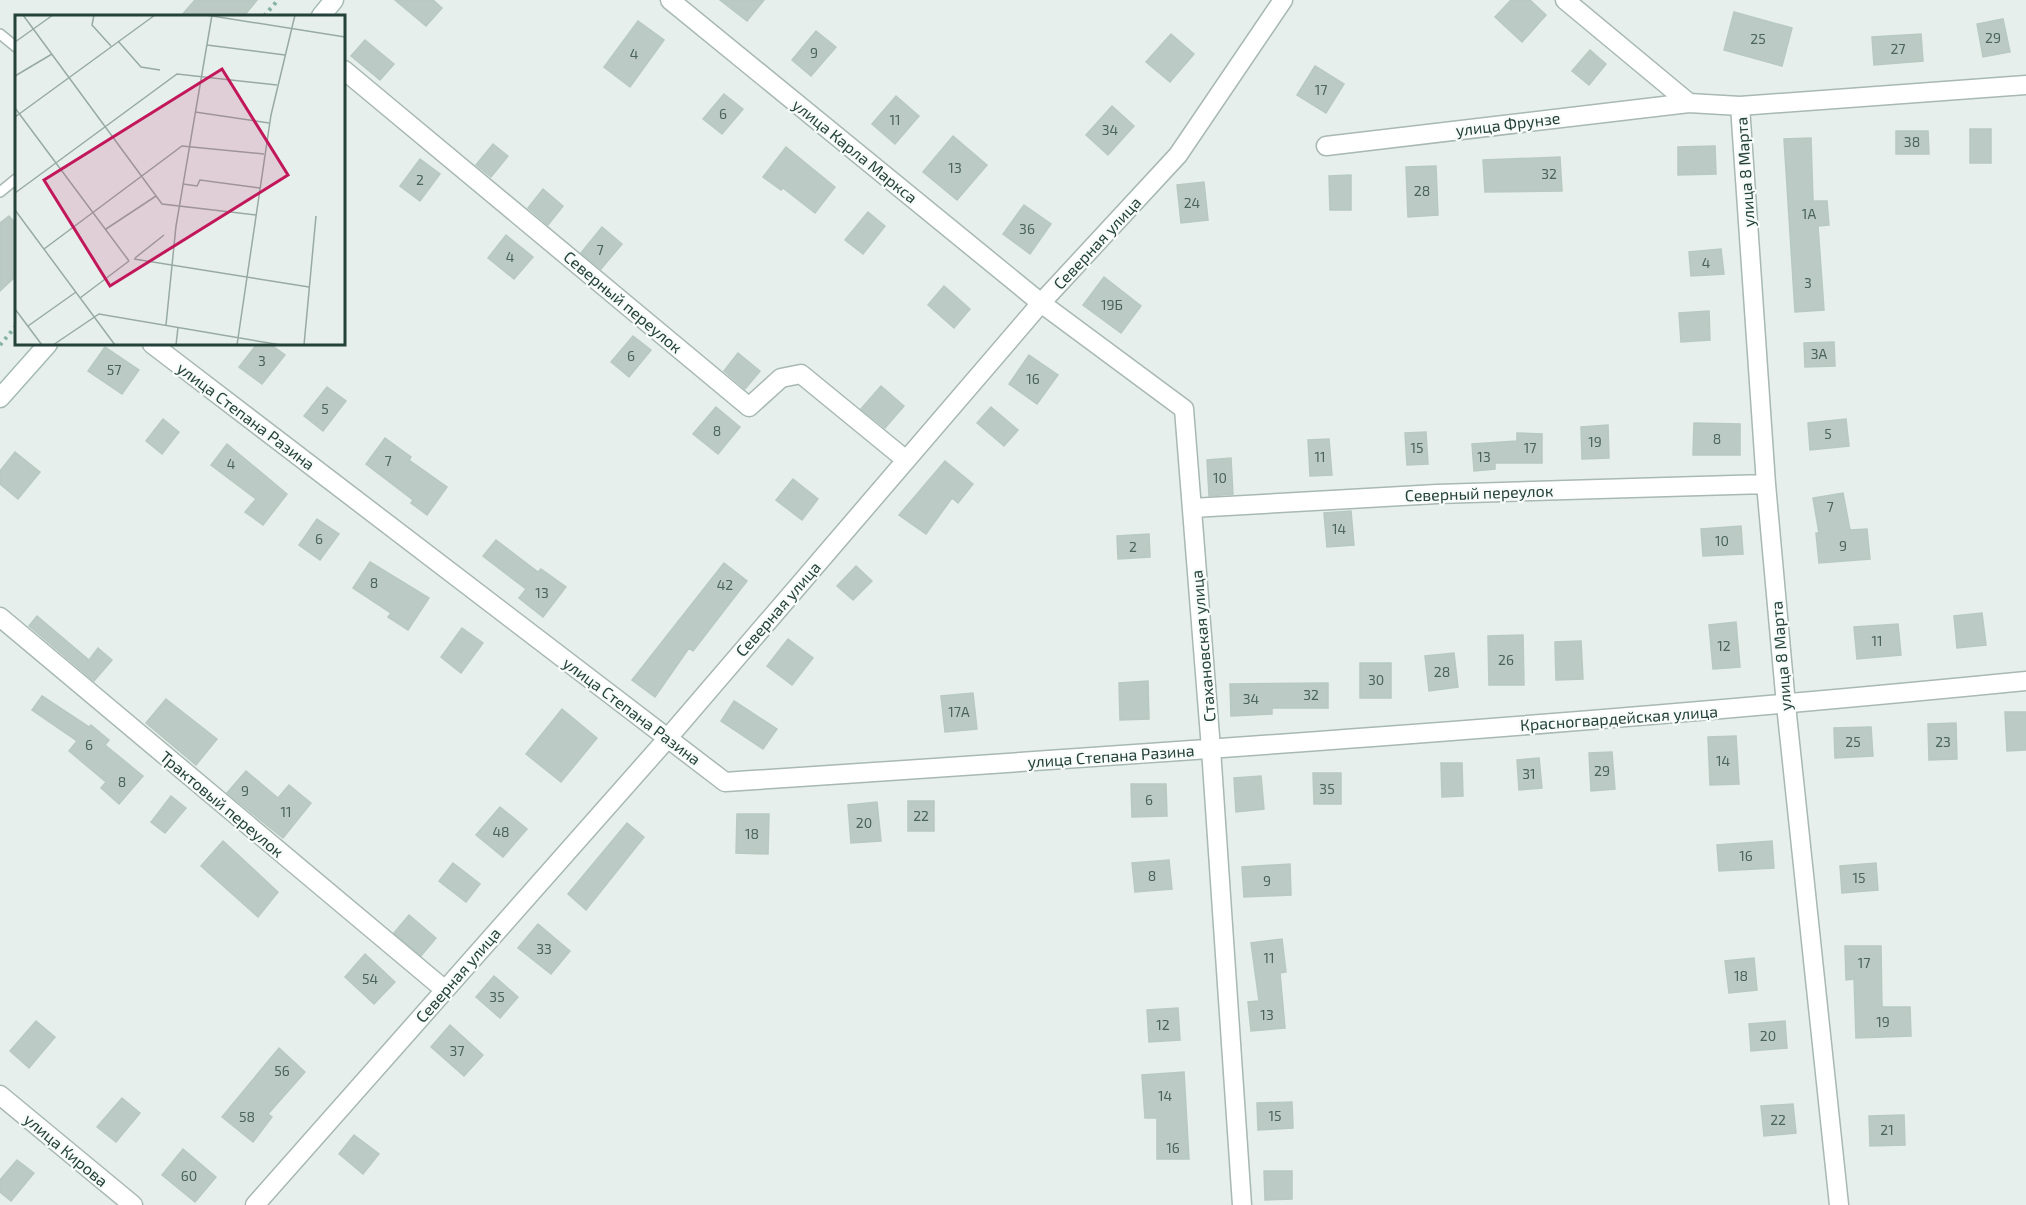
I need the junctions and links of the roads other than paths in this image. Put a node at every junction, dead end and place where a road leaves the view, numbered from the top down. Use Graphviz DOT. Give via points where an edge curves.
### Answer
graph roads {
  1 [pos="334,0"];
  2 [pos="670,0"];
  3 [pos="1282,0"];
  4 [pos="1565,0"];
  5 [pos="322,15"];
  6 [pos="0,34"];
  7 [pos="15,46"];
  8 [pos="345,71"];
  9 [pos="2026,85"];
  10 [pos="1689,103"];
  11 [pos="1740,106"];
  12 [pos="1326,146"];
  13 [pos="15,180"];
  14 [pos="2,188"];
  15 [pos="1041,303"];
  16 [pos="47,345"];
  17 [pos="153,345"];
  18 [pos="0,398"];
  19 [pos="906,460"];
  20 [pos="1766,484"];
  21 [pos="1192,508"];
  22 [pos="0,617"];
  23 [pos="2026,681"];
  24 [pos="1786,705"];
  25 [pos="667,739"];
  26 [pos="1211,749"];
  27 [pos="445,990"];
  28 [pos="0,1095"];
  29 [pos="133,1205"];
  30 [pos="255,1205"];
  31 [pos="1242,1205"];
  32 [pos="1839,1205"];
  1 -- 5 [label="street"];
  2 -- 15 [label="street, улица Карла Маркса"];
  3 -- 15 [label="street, Северная улица" via="1178,155"];
  4 -- 10 [label="street"];
  6 -- 7 [label="lane"];
  8 -- 19 [label="street, Северный переулок" via="750,407 781,378 801,374"];
  9 -- 11 [label="street, улица Фрунзе"];
  10 -- 11 [label="street, улица Фрунзе"];
  10 -- 12 [label="street, улица Фрунзе"];
  11 -- 20 [label="street, улица 8 Марта"];
  13 -- 14 [label="lane"];
  15 -- 19 [label="street, Северная улица"];
  15 -- 21 [label="street, Стахановская улица" via="1184,409"];
  16 -- 18 [label="street"];
  17 -- 25 [label="street, улица Степана Разина"];
  19 -- 25 [label="street, Северная улица"];
  20 -- 21 [label="street, Северный переулок" via="1437,494"];
  20 -- 24 [label="street, улица 8 Марта"];
  21 -- 26 [label="street, Стахановская улица"];
  22 -- 27 [label="street, Трактовый переулок"];
  23 -- 24 [label="street, Красногвардейская улица"];
  24 -- 26 [label="street, Красногвардейская улица"];
  24 -- 32 [label="street, улица 8 Марта"];
  25 -- 26 [label="street, улица Степана Разина" via="725,782"];
  25 -- 27 [label="street, Северная улица"];
  26 -- 31 [label="street, Стахановская улица"];
  27 -- 30 [label="street, Северная улица"];
  28 -- 29 [label="street, улица Кирова"];
}
